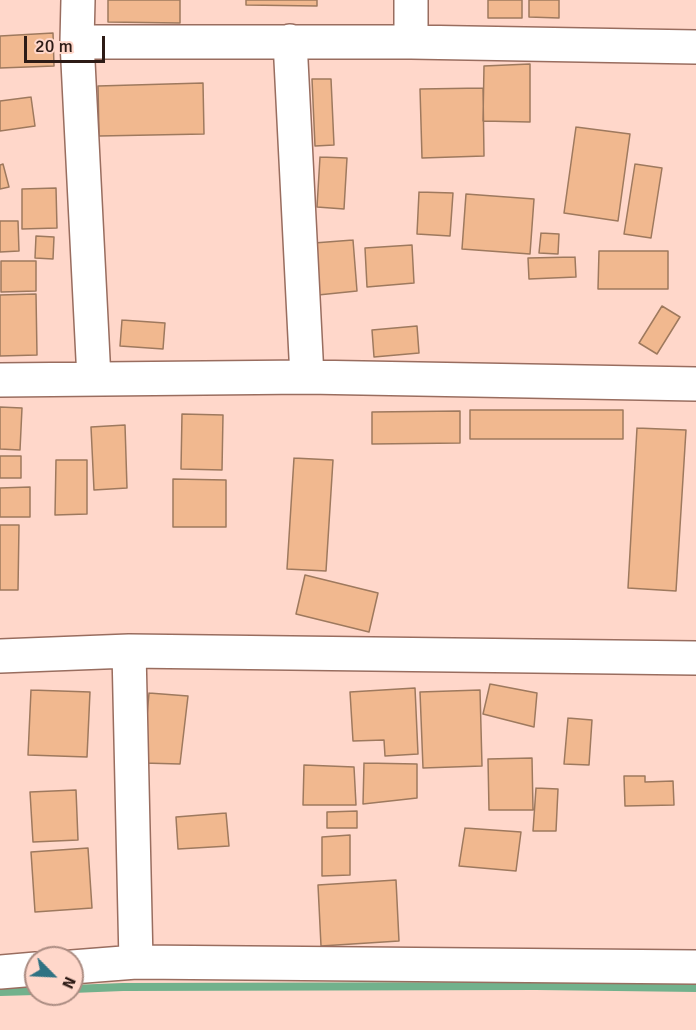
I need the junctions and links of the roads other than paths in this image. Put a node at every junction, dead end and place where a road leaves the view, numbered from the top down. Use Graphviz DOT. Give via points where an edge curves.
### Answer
graph roads {
  1 [pos="78,0"];
  2 [pos="411,0"];
  3 [pos="290,41"];
  4 [pos="77,42"];
  5 [pos="411,42"];
  6 [pos="696,47"];
  7 [pos="308,377"];
  8 [pos="94,379"];
  9 [pos="0,380"];
  10 [pos="696,384"];
  11 [pos="129,651"];
  12 [pos="0,656"];
  13 [pos="696,658"];
  14 [pos="136,962"];
  15 [pos="84,965"];
  16 [pos="696,967"];
  17 [pos="24,970"];
  18 [pos="0,972"];
  1 -- 4 [label="street"];
  2 -- 5 [label="street"];
  3 -- 4 [label="street"];
  3 -- 5 [label="street"];
  3 -- 7 [label="street"];
  4 -- 8 [label="street"];
  5 -- 6 [label="street"];
  7 -- 8 [label="street"];
  7 -- 10 [label="street"];
  8 -- 9 [label="street"];
  11 -- 12 [label="street"];
  11 -- 13 [label="street"];
  11 -- 14 [label="street"];
  14 -- 15 [label="street"];
  14 -- 16 [label="street"];
  17 -- 18 [label="street"];
}
